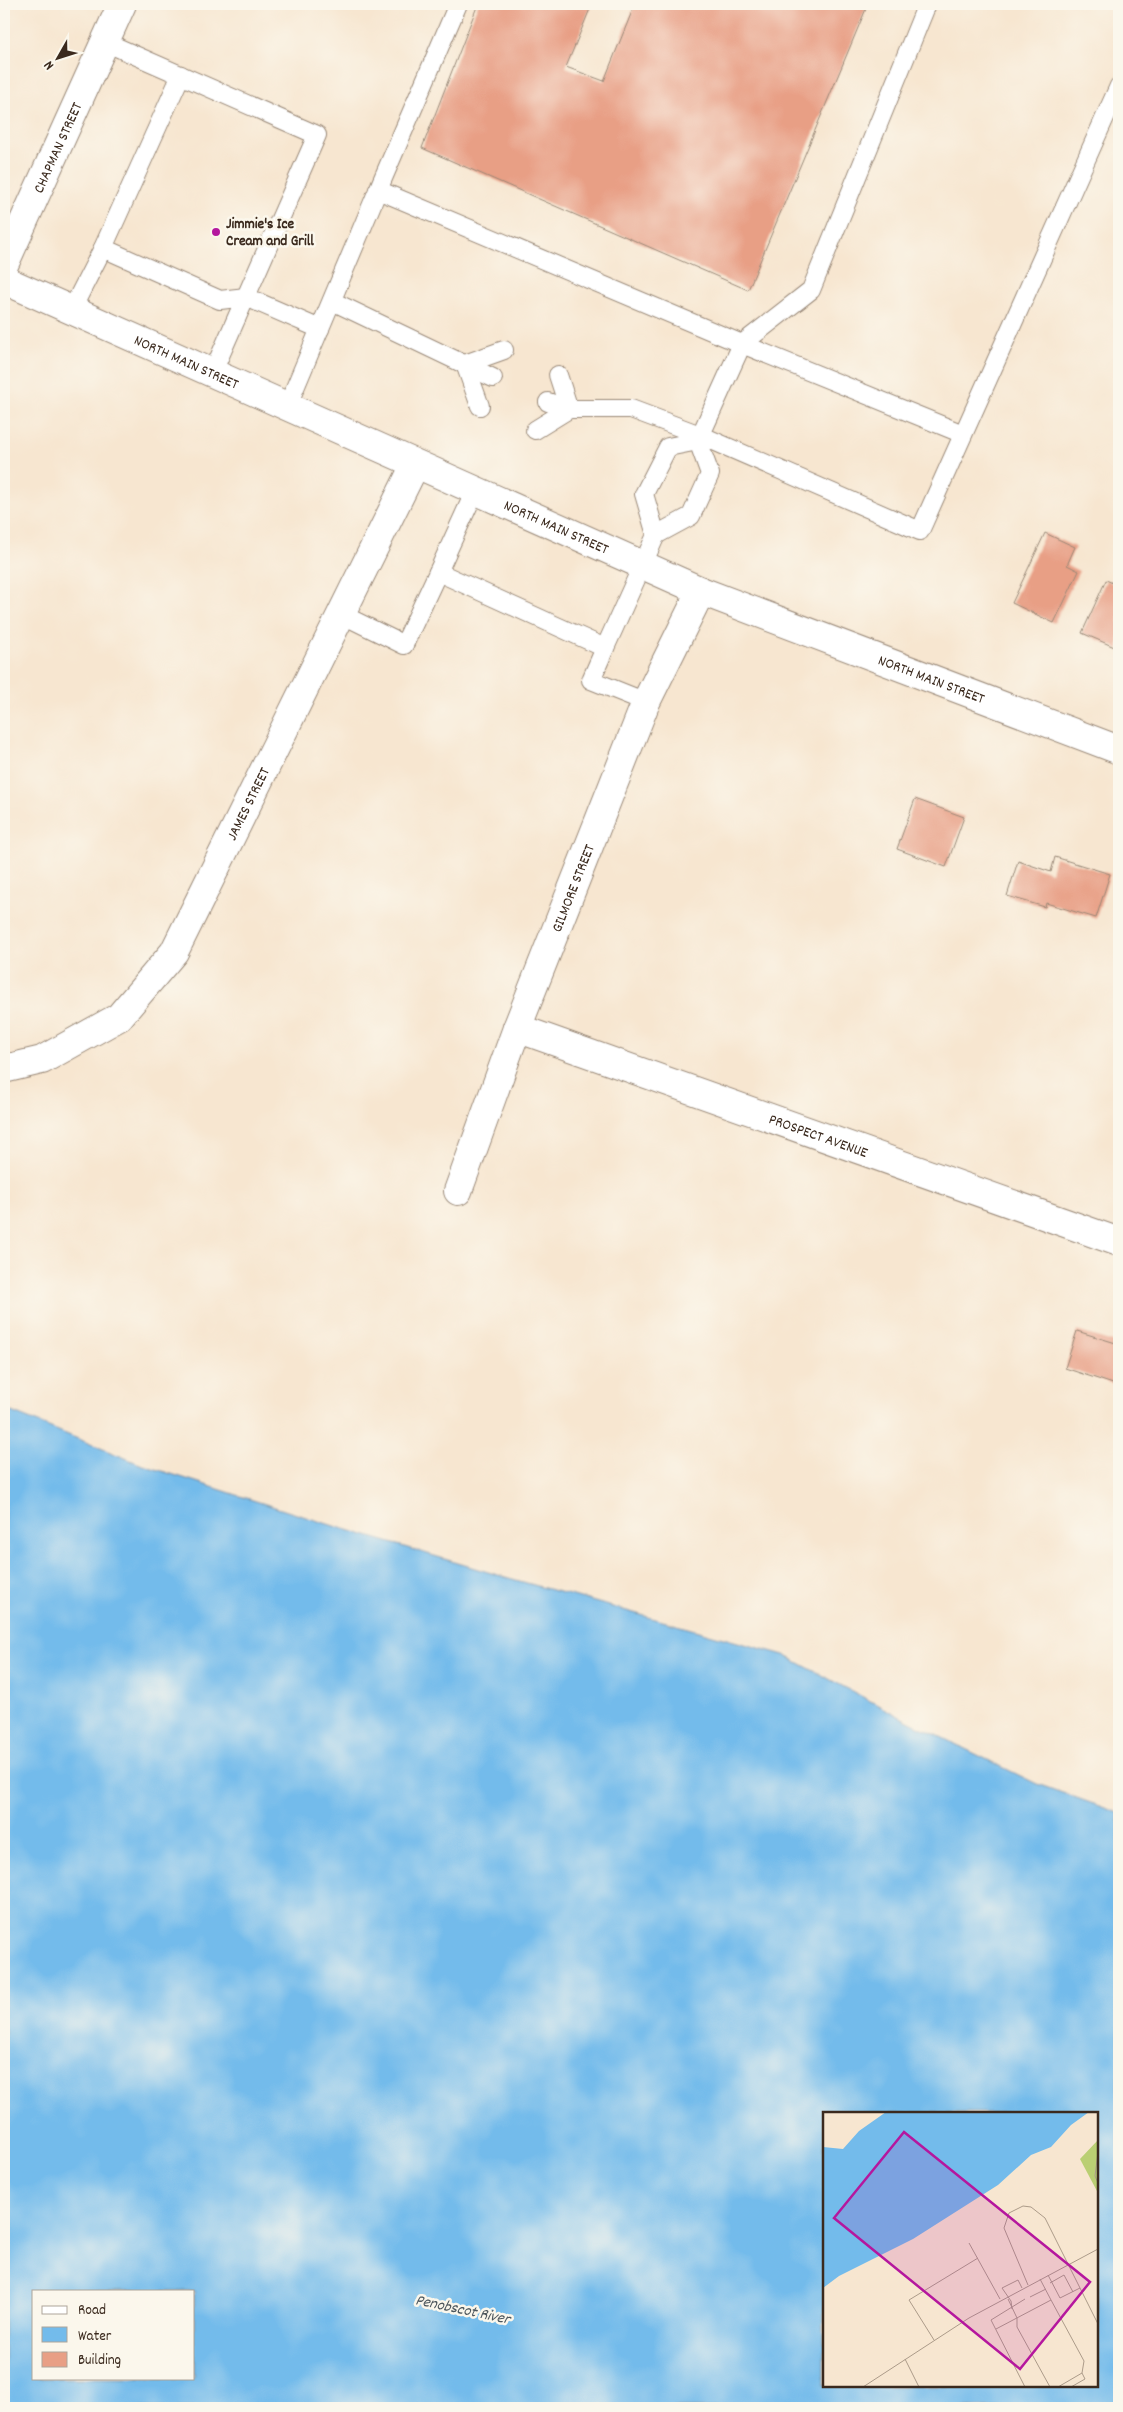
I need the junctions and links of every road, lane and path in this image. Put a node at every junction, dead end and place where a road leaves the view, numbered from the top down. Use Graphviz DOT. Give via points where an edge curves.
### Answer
graph roads {
  1 [pos="122,4"];
  2 [pos="458,4"];
  3 [pos="927,4"];
  4 [pos="105,42"];
  5 [pos="182,75"];
  6 [pos="1119,86"];
  7 [pos="378,190"];
  8 [pos="103,248"];
  9 [pos="4,265"];
  10 [pos="4,280"];
  11 [pos="246,297"];
  12 [pos="332,301"];
  13 [pos="72,311"];
  14 [pos="320,329"];
  15 [pos="742,344"];
  16 [pos="504,350"];
  17 [pos="465,364"];
  18 [pos="212,374"];
  19 [pos="558,375"];
  20 [pos="493,378"];
  21 [pos="548,402"];
  22 [pos="480,406"];
  23 [pos="287,407"];
  24 [pos="569,409"];
  25 [pos="535,430"];
  26 [pos="963,434"];
  27 [pos="699,438"];
  28 [pos="414,465"];
  29 [pos="475,491"];
  30 [pos="656,534"];
  31 [pos="644,565"];
  32 [pos="438,572"];
  33 [pos="701,591"];
  34 [pos="341,614"];
  35 [pos="605,648"];
  36 [pos="646,702"];
  37 [pos="1119,750"];
  38 [pos="517,1028"];
  39 [pos="4,1069"];
  40 [pos="458,1191"];
  41 [pos="1119,1242"];
  1 -- 4 [label="street, CHAPMAN STREET"];
  2 -- 7 [label="lane"];
  3 -- 15 [label="lane" via="811,290"];
  4 -- 5 [label="lane"];
  4 -- 9 [label="street, CHAPMAN STREET"];
  5 -- 8 [label="lane"];
  5 -- 11 [label="lane" via="317,135"];
  6 -- 26 [label="lane"];
  7 -- 12 [label="lane"];
  7 -- 15 [label="lane"];
  8 -- 11 [label="lane" via="220,300"];
  8 -- 13 [label="lane"];
  10 -- 13 [label="street, NORTH MAIN STREET"];
  11 -- 14 [label="lane"];
  11 -- 18 [label="lane"];
  12 -- 14 [label="lane"];
  12 -- 17 [label="lane"];
  13 -- 18 [label="street, NORTH MAIN STREET"];
  14 -- 23 [label="lane"];
  15 -- 26 [label="lane"];
  15 -- 27 [label="lane"];
  16 -- 17 [label="lane"];
  17 -- 20 [label="lane"];
  17 -- 22 [label="lane"];
  18 -- 23 [label="street, NORTH MAIN STREET"];
  19 -- 24 [label="lane"];
  21 -- 24 [label="lane"];
  23 -- 28 [label="street, NORTH MAIN STREET"];
  24 -- 25 [label="lane"];
  24 -- 27 [label="lane" via="631,409"];
  26 -- 27 [label="lane" via="920,531"];
  27 -- 30 [label="lane" via="710,474 691,516"];
  27 -- 30 [label="lane" via="668,447 644,494"];
  28 -- 29 [label="street, NORTH MAIN STREET"];
  28 -- 34 [label="street, JAMES STREET"];
  29 -- 31 [label="street, NORTH MAIN STREET"];
  29 -- 32 [label="lane"];
  30 -- 31 [label="lane"];
  31 -- 33 [label="street, NORTH MAIN STREET"];
  31 -- 35 [label="lane"];
  32 -- 34 [label="lane" via="404,645"];
  32 -- 35 [label="lane"];
  33 -- 36 [label="street, GILMORE STREET"];
  33 -- 37 [label="street, NORTH MAIN STREET"];
  34 -- 39 [label="street, JAMES STREET" via="174,952 119,1017 42,1060"];
  35 -- 36 [label="lane" via="591,680"];
  36 -- 38 [label="street, GILMORE STREET"];
  38 -- 40 [label="street, GILMORE STREET"];
  38 -- 41 [label="street, PROSPECT AVENUE"];
}
